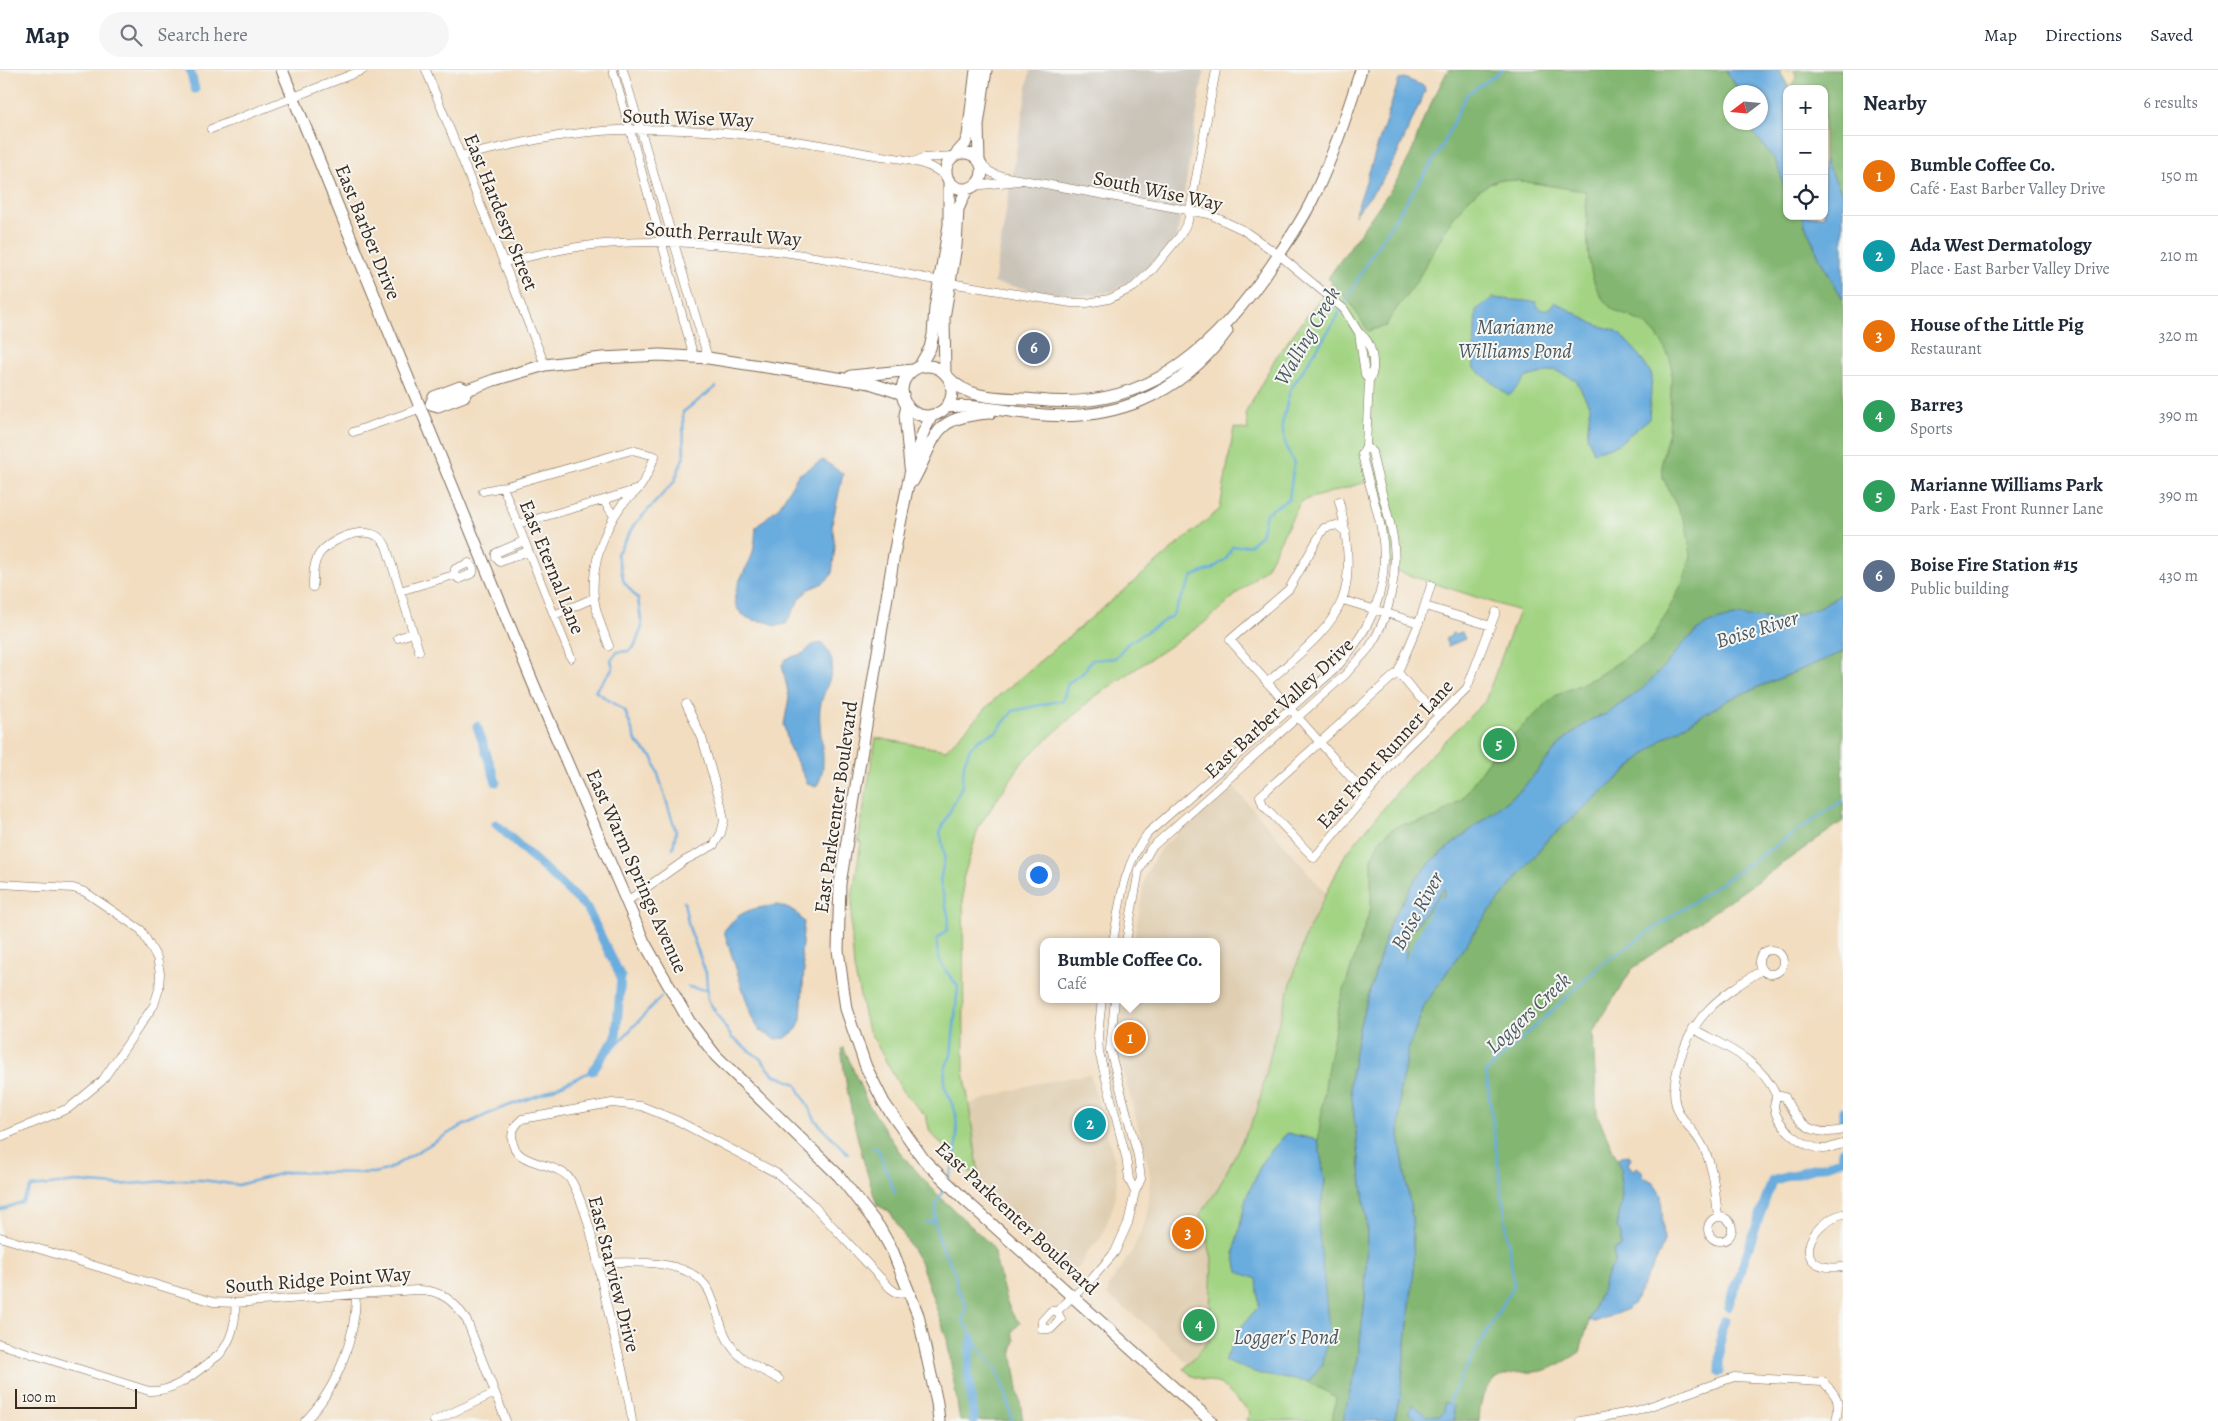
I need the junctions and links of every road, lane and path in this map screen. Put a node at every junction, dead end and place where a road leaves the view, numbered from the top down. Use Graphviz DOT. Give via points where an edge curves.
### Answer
graph roads {
  1 [pos="282,70"];
  2 [pos="363,70"];
  3 [pos="426,70"];
  4 [pos="613,70"];
  5 [pos="623,70"];
  6 [pos="976,70"];
  7 [pos="986,70"];
  8 [pos="1216,70"];
  9 [pos="1361,70"];
  10 [pos="292,96"];
  11 [pos="211,129"];
  12 [pos="630,131"];
  13 [pos="641,131"];
  14 [pos="954,155"];
  15 [pos="461,156"];
  16 [pos="914,162"];
  17 [pos="979,162"];
  18 [pos="948,180"];
  19 [pos="1022,180"];
  20 [pos="970,188"];
  21 [pos="1190,211"];
  22 [pos="663,243"];
  23 [pos="675,243"];
  24 [pos="1279,255"];
  25 [pos="504,262"];
  26 [pos="945,282"];
  27 [pos="1247,300"];
  28 [pos="694,357"];
  29 [pos="708,358"];
  30 [pos="545,366"];
  31 [pos="916,369"];
  32 [pos="946,375"];
  33 [pos="836,378"];
  34 [pos="905,400"];
  35 [pos="946,407"];
  36 [pos="419,409"];
  37 [pos="1015,412"];
  38 [pos="932,415"];
  39 [pos="353,432"];
  40 [pos="1366,446"];
  41 [pos="910,474"];
  42 [pos="503,488"];
  43 [pos="637,490"];
  44 [pos="483,491"];
  45 [pos="907,492"];
  46 [pos="603,500"];
  47 [pos="1339,500"];
  48 [pos="614,516"];
  49 [pos="518,524"];
  50 [pos="1346,532"];
  51 [pos="524,541"];
  52 [pos="528,550"];
  53 [pos="496,558"];
  54 [pos="484,564"];
  55 [pos="1431,585"];
  56 [pos="313,587"];
  57 [pos="400,591"];
  58 [pos="594,598"];
  59 [pos="1342,600"];
  60 [pos="1425,606"];
  61 [pos="1375,610"];
  62 [pos="1496,612"];
  63 [pos="1386,613"];
  64 [pos="554,614"];
  65 [pos="1419,623"];
  66 [pos="1491,626"];
  67 [pos="414,633"];
  68 [pos="398,638"];
  69 [pos="609,646"];
  70 [pos="419,651"];
  71 [pos="571,658"];
  72 [pos="1398,672"];
  73 [pos="1267,683"];
  74 [pos="686,704"];
  75 [pos="1290,709"];
  76 [pos="1439,715"];
  77 [pos="1297,717"];
  78 [pos="1319,742"];
  79 [pos="1367,796"];
  80 [pos="0,884"];
  81 [pos="626,902"];
  82 [pos="1113,938"];
  83 [pos="1127,938"];
  84 [pos="1762,970"];
  85 [pos="1102,1003"];
  86 [pos="1114,1003"];
  87 [pos="1692,1028"];
  88 [pos="1776,1095"];
  89 [pos="1843,1130"];
  90 [pos="0,1136"];
  91 [pos="1843,1144"];
  92 [pos="1135,1192"];
  93 [pos="1843,1214"];
  94 [pos="1718,1216"];
  95 [pos="0,1237"];
  96 [pos="597,1263"];
  97 [pos="1843,1267"];
  98 [pos="910,1292"];
  99 [pos="356,1294"];
  100 [pos="1073,1296"];
  101 [pos="235,1303"];
  102 [pos="1057,1311"];
  103 [pos="0,1344"];
  104 [pos="779,1379"];
  105 [pos="495,1393"];
  106 [pos="305,1421"];
  107 [pos="434,1421"];
  108 [pos="506,1421"];
  109 [pos="632,1421"];
  110 [pos="939,1421"];
  111 [pos="1210,1421"];
  112 [pos="1580,1421"];
  113 [pos="1836,1421"];
  1 -- 10 [label="street, East Barber Drive"];
  2 -- 10 [label="street"];
  3 -- 15 [label="street, East Hardesty Street"];
  4 -- 12 [label="street"];
  5 -- 13 [label="street"];
  6 -- 14 [label="street" via="968,136"];
  7 -- 17 [label="street" via="978,125"];
  8 -- 21 [label="street, South Perrault Way"];
  9 -- 24 [label="street" via="1340,136 1313,199"];
  10 -- 11 [label="street"];
  10 -- 36 [label="street, East Barber Drive"];
  12 -- 13 [label="street, South Wise Way"];
  12 -- 15 [label="street, South Wise Way" via="566,134"];
  12 -- 22 [label="street"];
  13 -- 16 [label="street, South Wise Way" via="794,139"];
  13 -- 23 [label="street"];
  14 -- 16 [label="street, South Wise Way"];
  14 -- 17 [label="street" via="969,154"];
  14 -- 18 [label="street" via="946,167"];
  15 -- 25 [label="street, East Hardesty Street"];
  16 -- 18 [label="street, South Wise Way" via="938,169"];
  17 -- 19 [label="street, South Wise Way" via="996,175"];
  17 -- 20 [label="street" via="981,175"];
  18 -- 20 [label="street" via="958,188"];
  18 -- 26 [label="street"];
  19 -- 20 [label="street, South Wise Way"];
  19 -- 21 [label="street, South Wise Way"];
  20 -- 26 [label="street" via="958,209"];
  21 -- 24 [label="street, South Wise Way" via="1223,219"];
  21 -- 26 [label="street, South Perrault Way" via="1180,236 1149,274 1134,287 1109,299 1071,303"];
  22 -- 23 [label="street, South Perrault Way"];
  22 -- 25 [label="street, South Perrault Way" via="592,246"];
  22 -- 28 [label="street"];
  23 -- 26 [label="street, South Perrault Way" via="787,253"];
  23 -- 29 [label="street"];
  24 -- 27 [label="street"];
  24 -- 40 [label="street, East Barber Valley Drive" via="1344,309 1359,333 1369,381"];
  25 -- 30 [label="street, East Hardesty Street"];
  26 -- 31 [label="street" via="930,348"];
  26 -- 32 [label="street"];
  27 -- 32 [label="street" via="1231,320 1186,362 1152,383 1112,397 1050,402 978,395 964,391"];
  27 -- 37 [label="street" via="1204,360 1176,384 1159,393 1118,409 1086,415"];
  28 -- 29 [label="street"];
  28 -- 30 [label="street" via="602,358"];
  29 -- 33 [label="street"];
  30 -- 36 [label="street" via="467,390 460,387 434,397 431,404"];
  31 -- 32 [label="street" via="933,366"];
  31 -- 33 [label="street"];
  31 -- 34 [label="street" via="904,381"];
  32 -- 35 [label="street" via="952,392"];
  33 -- 34 [label="street" via="879,385"];
  34 -- 38 [label="street" via="918,414"];
  34 -- 41 [label="street, East Parkcenter Boulevard"];
  35 -- 37 [label="street" via="972,406"];
  35 -- 38 [label="street"];
  36 -- 39 [label="street"];
  36 -- 54 [label="street, East Warm Springs Avenue"];
  37 -- 45 [label="street" via="968,415 942,426 932,438"];
  38 -- 41 [label="street, East Parkcenter Boulevard" via="922,433"];
  40 -- 61 [label="street, East Barber Valley Drive" via="1362,454 1384,550 1381,591"];
  40 -- 63 [label="street, East Barber Valley Drive" via="1372,452 1394,544 1394,575"];
  41 -- 45 [label="street, East Parkcenter Boulevard"];
  42 -- 43 [label="street" via="632,450 655,456"];
  42 -- 44 [label="street"];
  42 -- 49 [label="street, East Eternal Lane"];
  43 -- 46 [label="street"];
  43 -- 48 [label="street"];
  45 -- 100 [label="street, East Parkcenter Boulevard" via="840,884 838,934 846,1009 866,1067 884,1103 927,1162"];
  46 -- 48 [label="street"];
  46 -- 49 [label="street"];
  47 -- 50 [label="street"];
  48 -- 58 [label="street" via="600,551 594,576"];
  49 -- 51 [label="street, East Eternal Lane"];
  50 -- 59 [label="street" via="1348,563"];
  50 -- 73 [label="street" via="1337,526 1324,528 1289,589 1230,640"];
  51 -- 52 [label="street, East Eternal Lane"];
  51 -- 53 [label="street" via="496,553"];
  52 -- 53 [label="street" via="500,562"];
  52 -- 64 [label="street, East Eternal Lane"];
  53 -- 54 [label="street"];
  54 -- 57 [label="street" via="473,568 469,564 455,569 454,575"];
  54 -- 81 [label="street, East Warm Springs Avenue"];
  55 -- 60 [label="street"];
  56 -- 57 [label="street" via="319,554 332,542 365,532 376,534 383,540"];
  57 -- 67 [label="street"];
  58 -- 64 [label="street"];
  58 -- 69 [label="street"];
  59 -- 61 [label="street"];
  59 -- 73 [label="street" via="1325,628"];
  60 -- 65 [label="street"];
  60 -- 66 [label="street"];
  61 -- 63 [label="street"];
  61 -- 75 [label="street, East Barber Valley Drive" via="1351,652"];
  62 -- 66 [label="street, East Front Runner Lane"];
  63 -- 65 [label="street"];
  63 -- 77 [label="street, East Barber Valley Drive" via="1368,648 1346,674"];
  64 -- 71 [label="street, East Eternal Lane"];
  65 -- 72 [label="street"];
  66 -- 76 [label="street, East Front Runner Lane" via="1466,688"];
  67 -- 68 [label="street"];
  67 -- 70 [label="street"];
  72 -- 76 [label="street"];
  72 -- 78 [label="street"];
  73 -- 75 [label="street"];
  74 -- 81 [label="street" via="702,738 720,804 724,820 721,833 714,845 684,860"];
  75 -- 77 [label="street"];
  75 -- 82 [label="street, East Barber Valley Drive" via="1141,842 1126,874"];
  76 -- 79 [label="street, East Front Runner Lane" via="1402,752"];
  77 -- 78 [label="street"];
  77 -- 83 [label="street, East Barber Valley Drive" via="1151,848 1140,870"];
  78 -- 79 [label="street"];
  78 -- 79 [label="street, East Front Runner Lane" via="1260,796 1263,805 1314,858"];
  80 -- 90 [label="street" via="73,888 85,892 141,930 157,958 160,973 154,1005 102,1081 69,1108"];
  81 -- 98 [label="street, East Warm Springs Avenue" via="651,955 689,1021 716,1056 855,1194 879,1227"];
  84 -- 87 [label="street" via="1722,996"];
  85 -- 92 [label="street" via="1099,1052 1129,1179"];
  86 -- 92 [label="street" via="1110,1050 1138,1156 1141,1179"];
  87 -- 88 [label="street" via="1752,1062 1768,1078"];
  87 -- 94 [label="street" via="1682,1049 1674,1096 1679,1114 1701,1143 1712,1171"];
  88 -- 89 [label="street" via="1785,1097 1792,1113 1814,1130 1826,1134"];
  88 -- 91 [label="street" via="1774,1107 1791,1135 1824,1149"];
  92 -- 100 [label="street" via="1128,1223 1115,1252"];
  93 -- 97 [label="street" via="1824,1222 1809,1246 1810,1257 1818,1266 1828,1269"];
  95 -- 101 [label="street, South Ridge Point Way" via="213,1302"];
  96 -- 98 [label="street, East Starview Drive" via="583,1209 570,1178 553,1167 519,1156 512,1135 518,1123 528,1118 626,1103 678,1121 778,1174 811,1204 890,1288 897,1293"];
  96 -- 104 [label="street" via="655,1263 680,1270 701,1282 709,1291 720,1324 737,1353"];
  96 -- 109 [label="street, East Starview Drive"];
  98 -- 110 [label="street, East Warm Springs Avenue" via="918,1315"];
  99 -- 101 [label="street, South Ridge Point Way"];
  99 -- 105 [label="street, South Ridge Point Way" via="428,1289 449,1298 466,1321"];
  99 -- 106 [label="street" via="349,1337 339,1370 319,1405"];
  100 -- 102 [label="street"];
  100 -- 111 [label="street, East Parkcenter Boulevard"];
  101 -- 103 [label="street" via="234,1323 225,1348 172,1388 162,1391 149,1391"];
  105 -- 107 [label="street"];
  105 -- 108 [label="street, South Ridge Point Way"];
  112 -- 113 [label="street" via="1636,1411 1734,1377 1823,1382 1833,1391 1839,1405"];
}
